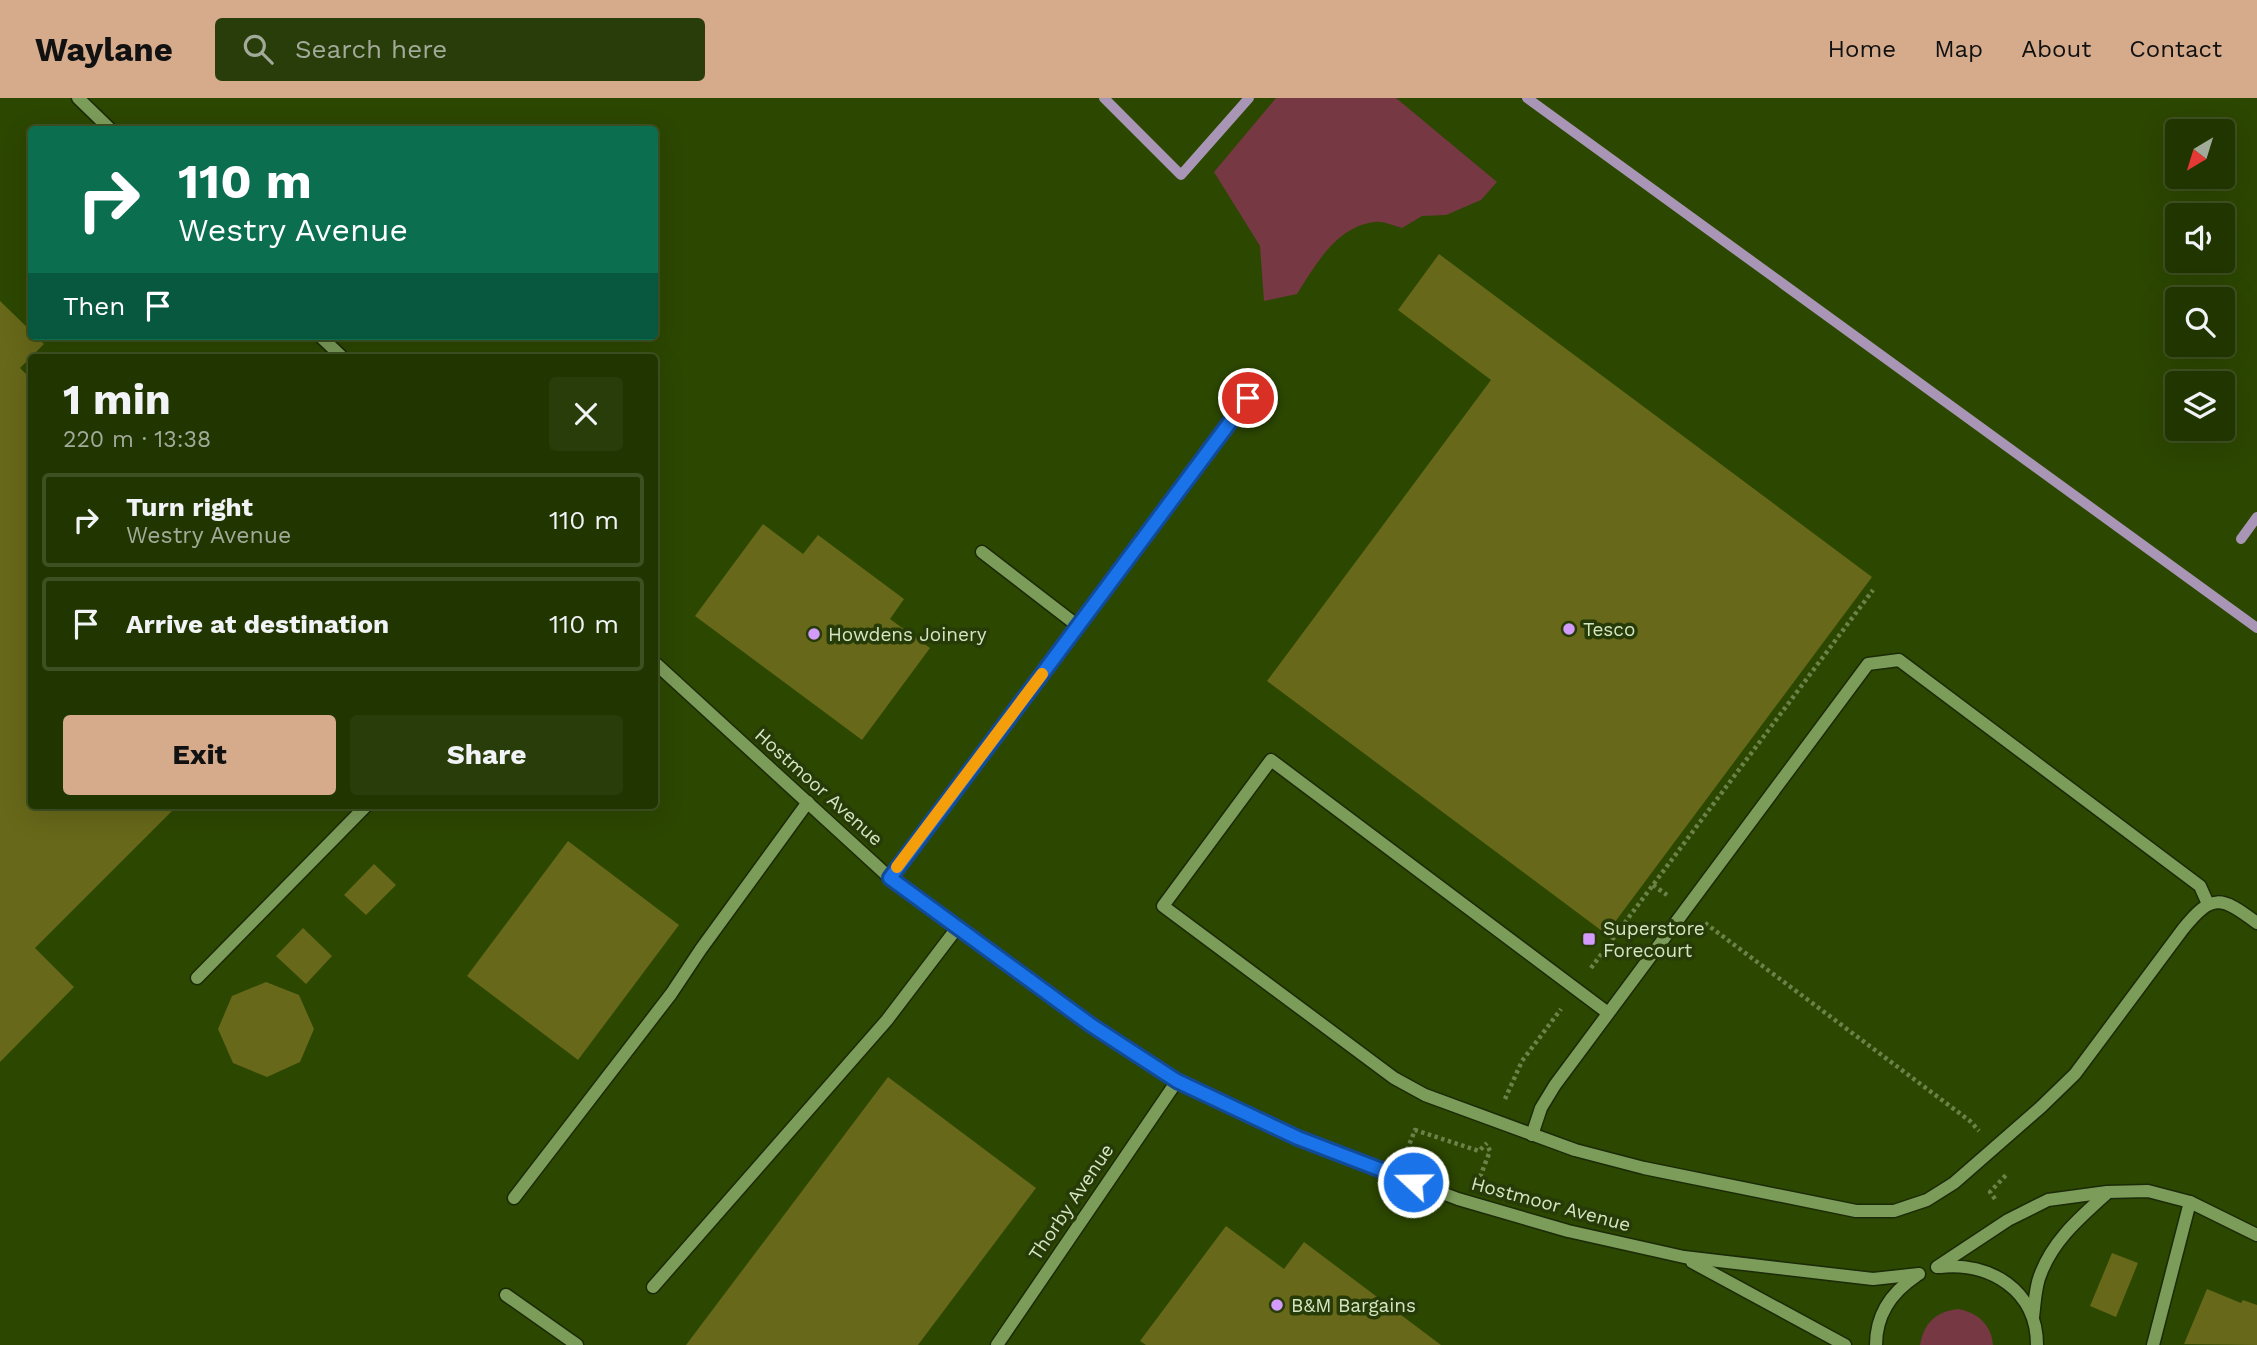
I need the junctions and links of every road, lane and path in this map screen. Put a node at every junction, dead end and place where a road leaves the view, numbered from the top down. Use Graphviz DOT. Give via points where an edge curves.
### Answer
graph roads {
  1 [pos="78,98"];
  2 [pos="107,126"];
  3 [pos="324,340"];
  4 [pos="339,354"];
  5 [pos="1262,379"];
  6 [pos="982,552"];
  7 [pos="1873,590"];
  8 [pos="1078,626"];
  9 [pos="658,666"];
  10 [pos="808,802"];
  11 [pos="363,809"];
  12 [pos="890,878"];
  13 [pos="1653,885"];
  14 [pos="2208,904"];
  15 [pos="1686,909"];
  16 [pos="2257,923"];
  17 [pos="957,928"];
  18 [pos="197,978"];
  19 [pos="1576,988"];
  20 [pos="1608,1013"];
  21 [pos="1177,1081"];
  22 [pos="1494,1121"];
  23 [pos="1532,1135"];
  24 [pos="1994,1148"];
  25 [pos="1407,1150"];
  26 [pos="1490,1151"];
  27 [pos="1480,1177"];
  28 [pos="2107,1192"];
  29 [pos="514,1198"];
  30 [pos="1996,1201"];
  31 [pos="2190,1202"];
  32 [pos="2257,1235"];
  33 [pos="1684,1258"];
  34 [pos="1937,1267"];
  35 [pos="1919,1274"];
  36 [pos="653,1287"];
  37 [pos="506,1295"];
  38 [pos="2033,1317"];
  39 [pos="2040,1342"];
  40 [pos="577,1345"];
  41 [pos="996,1345"];
  42 [pos="1845,1345"];
  43 [pos="1876,1345"];
  44 [pos="2153,1345"];
  1 -- 2 [label="street"];
  3 -- 4 [label="street"];
  5 -- 8 [label="street"];
  6 -- 8 [label="street"];
  7 -- 13 [label="path"];
  8 -- 12 [label="street"];
  9 -- 10 [label="street, Hostmoor Avenue"];
  10 -- 12 [label="street, Hostmoor Avenue"];
  10 -- 29 [label="street" via="671,994"];
  11 -- 18 [label="street"];
  12 -- 17 [label="street, Hostmoor Avenue"];
  13 -- 15 [label="path"];
  13 -- 19 [label="path"];
  14 -- 15 [label="street" via="2200,886 1899,660 1868,664"];
  14 -- 16 [label="street" via="2235,906"];
  14 -- 24 [label="street" via="2183,929 2075,1074"];
  15 -- 20 [label="street"];
  15 -- 24 [label="path" via="1970,1121"];
  17 -- 21 [label="street, Hostmoor Avenue"];
  17 -- 36 [label="street" via="887,1020"];
  19 -- 20 [label="street"];
  19 -- 22 [label="path" via="1522,1061"];
  19 -- 22 [label="street" via="1271,760 1163,906 1394,1078"];
  20 -- 23 [label="street" via="1555,1085"];
  21 -- 33 [label="street, Hostmoor Avenue" via="1298,1138 1458,1199"];
  21 -- 41 [label="street, Thorby Avenue"];
  22 -- 23 [label="street"];
  22 -- 25 [label="path" via="1479,1152 1415,1130"];
  23 -- 24 [label="street" via="1644,1168 1856,1210 1894,1211 1927,1200"];
  24 -- 30 [label="path" via="2012,1169 1990,1192"];
  26 -- 27 [label="path"];
  28 -- 31 [label="street" via="2148,1191"];
  28 -- 34 [label="street" via="2048,1200 2008,1220"];
  28 -- 38 [label="street" via="2065,1233 2049,1256 2039,1276"];
  31 -- 32 [label="street"];
  31 -- 44 [label="street"];
  33 -- 35 [label="street, Hostmoor Avenue" via="1873,1279"];
  33 -- 42 [label="street, Hostmoor Avenue"];
  34 -- 35 [label="street"];
  34 -- 38 [label="street" via="1983,1269 2021,1296"];
  35 -- 43 [label="street" via="1889,1300 1880,1318"];
  37 -- 40 [label="street"];
  38 -- 39 [label="street"];
}
